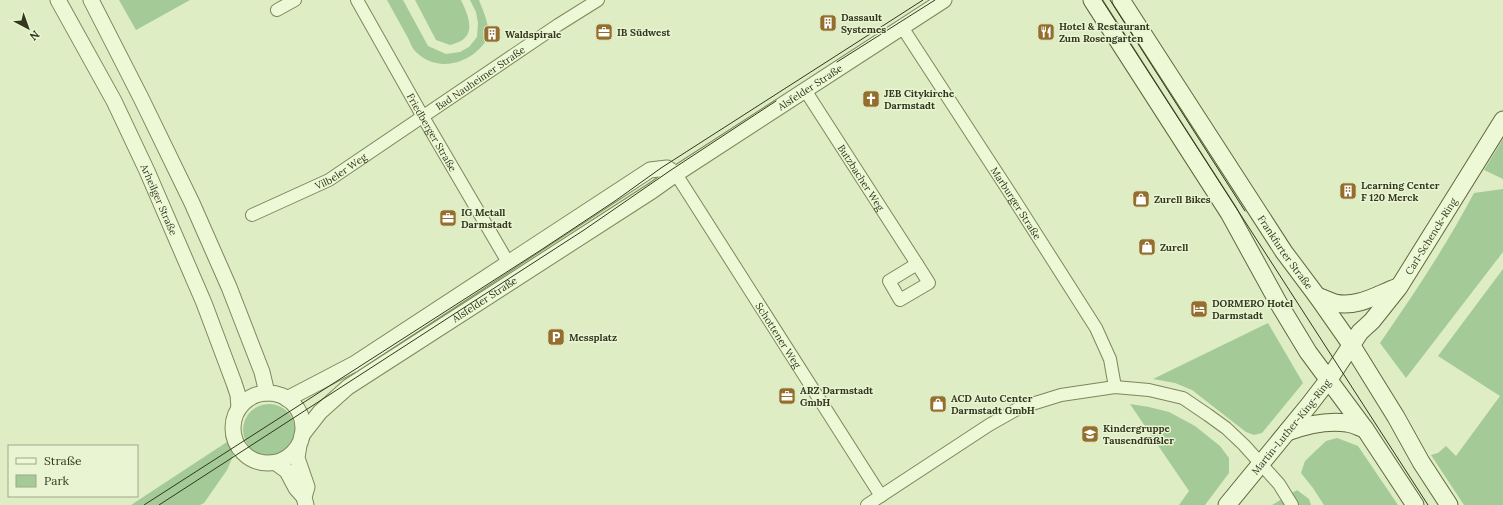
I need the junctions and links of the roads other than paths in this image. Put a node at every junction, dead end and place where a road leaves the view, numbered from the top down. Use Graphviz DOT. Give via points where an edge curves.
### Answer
graph roads {
  1 [pos="58,0"];
  2 [pos="91,0"];
  3 [pos="295,0"];
  4 [pos="357,0"];
  5 [pos="598,0"];
  6 [pos="944,0"];
  7 [pos="1092,0"];
  8 [pos="1121,0"];
  9 [pos="277,10"];
  10 [pos="902,27"];
  11 [pos="805,90"];
  12 [pos="423,117"];
  13 [pos="1503,120"];
  14 [pos="676,174"];
  15 [pos="252,215"];
  16 [pos="509,264"];
  17 [pos="917,264"];
  18 [pos="1399,287"];
  19 [pos="1317,296"];
  20 [pos="1352,346"];
  21 [pos="1329,379"];
  22 [pos="1115,387"];
  23 [pos="267,393"];
  24 [pos="287,399"];
  25 [pos="239,408"];
  26 [pos="1365,429"];
  27 [pos="1287,432"];
  28 [pos="301,440"];
  29 [pos="276,462"];
  30 [pos="1261,464"];
  31 [pos="881,496"];
  32 [pos="305,501"];
  33 [pos="867,505"];
  34 [pos="1227,505"];
  35 [pos="1292,505"];
  36 [pos="1415,505"];
  37 [pos="1449,505"];
  1 -- 25 [label="street, Arheilger Straße" via="114,101 147,171 204,303 234,383"];
  2 -- 23 [label="street" via="192,203 229,287 262,372"];
  3 -- 9 [label="street"];
  4 -- 12 [label="street, Friedberger Straße"];
  5 -- 12 [label="street, Bad Nauheimer Straße"];
  6 -- 10 [label="street, Alsfelder Straße"];
  7 -- 21 [label="main road" via="1228,213 1308,352"];
  8 -- 19 [label="main road, Frankfurter Straße" via="1284,252"];
  10 -- 11 [label="street, Alsfelder Straße"];
  10 -- 22 [label="street, Marburger Straße" via="1096,328 1110,359"];
  11 -- 14 [label="street, Alsfelder Straße"];
  11 -- 17 [label="street, Butzbacher Weg"];
  12 -- 15 [label="street, Vilbeler Weg" via="329,180"];
  12 -- 16 [label="street, Friedberger Straße"];
  13 -- 18 [label="main road, Carl-Schenck-Ring"];
  14 -- 16 [label="street, Alsfelder Straße" via="667,168 650,170"];
  14 -- 28 [label="street, Alsfelder Straße" via="348,387 320,412"];
  14 -- 31 [label="street, Schottener Weg"];
  16 -- 24 [label="street, Alsfelder Straße" via="354,364"];
  18 -- 19 [label="main road" via="1356,303 1342,304"];
  18 -- 20 [label="main road, Carl-Schenck-Ring" via="1360,332"];
  19 -- 20 [label="main road, Frankfurter Straße"];
  20 -- 21 [label="main road, Martin-Luther-King-Ring"];
  20 -- 37 [label="main road, Frankfurter Straße"];
  21 -- 26 [label="main road"];
  21 -- 27 [label="main road, Martin-Luther-King-Ring"];
  22 -- 30 [label="street" via="1148,390 1183,398 1226,428"];
  22 -- 31 [label="street" via="1061,394 1019,408"];
  23 -- 24 [label="street" via="278,394"];
  23 -- 25 [label="street" via="252,397"];
  24 -- 28 [label="street" via="300,414"];
  25 -- 29 [label="street, Arheilger Straße" via="232,430 237,446 248,458 256,462"];
  26 -- 27 [label="main road" via="1348,423 1328,422 1309,424"];
  26 -- 36 [label="main road"];
  27 -- 30 [label="main road, Martin-Luther-King-Ring"];
  28 -- 29 [label="street, Arheilger Straße" via="293,453"];
  28 -- 32 [label="street" via="297,458 306,487"];
  29 -- 32 [label="street" via="288,471"];
  30 -- 34 [label="main road, Martin-Luther-King-Ring"];
  30 -- 35 [label="street" via="1279,484"];
  31 -- 33 [label="street"];
}
